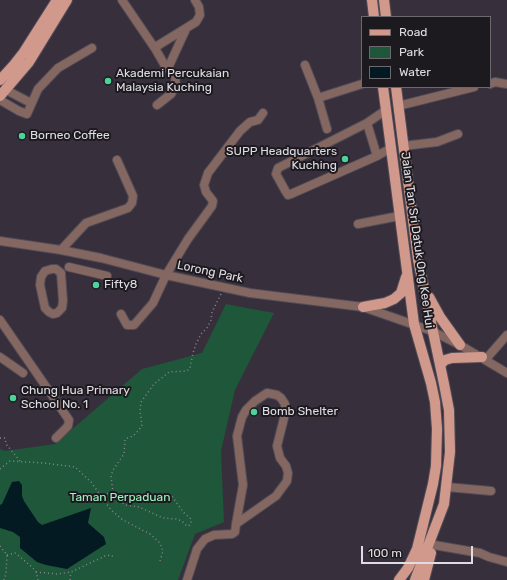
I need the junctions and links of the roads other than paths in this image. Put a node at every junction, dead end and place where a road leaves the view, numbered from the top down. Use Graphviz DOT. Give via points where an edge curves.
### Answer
graph roads {
  1 [pos="57,0"];
  2 [pos="67,0"];
  3 [pos="122,0"];
  4 [pos="195,0"];
  5 [pos="372,0"];
  6 [pos="384,0"];
  7 [pos="374,16"];
  8 [pos="386,16"];
  9 [pos="186,28"];
  10 [pos="92,48"];
  11 [pos="156,50"];
  12 [pos="305,65"];
  13 [pos="168,68"];
  14 [pos="0,80"];
  15 [pos="361,84"];
  16 [pos="491,84"];
  17 [pos="507,84"];
  18 [pos="383,88"];
  19 [pos="396,88"];
  20 [pos="470,88"];
  21 [pos="3,93"];
  22 [pos="318,98"];
  23 [pos="0,100"];
  24 [pos="31,104"];
  25 [pos="158,105"];
  26 [pos="398,106"];
  27 [pos="386,110"];
  28 [pos="264,113"];
  29 [pos="368,122"];
  30 [pos="327,129"];
  31 [pos="458,134"];
  32 [pos="403,146"];
  33 [pos="391,148"];
  34 [pos="377,156"];
  35 [pos="118,160"];
  36 [pos="399,216"];
  37 [pos="358,224"];
  38 [pos="0,241"];
  39 [pos="65,251"];
  40 [pos="418,260"];
  41 [pos="69,266"];
  42 [pos="407,270"];
  43 [pos="61,273"];
  44 [pos="166,275"];
  45 [pos="107,276"];
  46 [pos="363,307"];
  47 [pos="121,314"];
  48 [pos="0,320"];
  49 [pos="414,324"];
  50 [pos="432,331"];
  51 [pos="507,335"];
  52 [pos="460,344"];
  53 [pos="0,357"];
  54 [pos="484,358"];
  55 [pos="440,365"];
  56 [pos="23,373"];
  57 [pos="507,373"];
  58 [pos="56,438"];
  59 [pos="447,487"];
  60 [pos="491,491"];
  61 [pos="438,520"];
  62 [pos="236,524"];
  63 [pos="434,545"];
  64 [pos="507,562"];
  65 [pos="187,580"];
  66 [pos="399,580"];
  67 [pos="415,580"];
  68 [pos="424,580"];
  1 -- 14 [label="main road" via="24,52"];
  2 -- 21 [label="main road" via="29,62"];
  3 -- 11 [label="street"];
  4 -- 9 [label="street" via="200,15 196,22"];
  5 -- 7 [label="main road"];
  6 -- 8 [label="main road"];
  9 -- 11 [label="street" via="157,46"];
  9 -- 13 [label="street"];
  10 -- 24 [label="street" via="58,68 38,89"];
  11 -- 13 [label="street"];
  12 -- 22 [label="street"];
  13 -- 25 [label="street" via="175,77 176,85 171,94"];
  15 -- 22 [label="street"];
  16 -- 17 [label="street"];
  18 -- 27 [label="main road, Jalan Tan Sri Datuk Ong Kee Hui"];
  19 -- 26 [label="main road, Jalan Tan Sri Datuk Ong Kee Hui"];
  20 -- 26 [label="street"];
  21 -- 24 [label="street"];
  22 -- 30 [label="street"];
  23 -- 24 [label="street" via="27,114"];
  26 -- 32 [label="main road, Jalan Tan Sri Datuk Ong Kee Hui"];
  27 -- 29 [label="street"];
  27 -- 33 [label="main road, Jalan Tan Sri Datuk Ong Kee Hui"];
  28 -- 44 [label="street" via="240,131 208,174 204,185 213,201 212,206"];
  29 -- 34 [label="street"];
  29 -- 34 [label="street" via="278,168 276,174 286,192 291,194"];
  31 -- 32 [label="street" via="437,142"];
  32 -- 40 [label="main road, Jalan Tan Sri Datuk Ong Kee Hui"];
  33 -- 34 [label="street"];
  33 -- 36 [label="main road, Jalan Tan Sri Datuk Ong Kee Hui"];
  35 -- 39 [label="street" via="133,196 132,203 128,208 86,223"];
  36 -- 37 [label="street"];
  36 -- 42 [label="main road, Jalan Tan Sri Datuk Ong Kee Hui"];
  38 -- 39 [label="street, Lorong Park"];
  39 -- 41 [label="street"];
  39 -- 44 [label="street, Lorong Park"];
  40 -- 50 [label="main road, Jalan Tan Sri Datuk Ong Kee Hui"];
  40 -- 52 [label="main road" via="433,306"];
  41 -- 43 [label="street"];
  41 -- 45 [label="street"];
  42 -- 46 [label="main road" via="401,293 394,299"];
  42 -- 49 [label="main road, Jalan Tan Sri Datuk Ong Kee Hui"];
  43 -- 43 [label="street" via="62,308 53,314 43,302 40,278 45,271 52,269"];
  44 -- 46 [label="street, Lorong Park" via="250,293"];
  44 -- 47 [label="street" via="153,303 134,325 127,324"];
  46 -- 49 [label="street, Lorong Park"];
  48 -- 58 [label="street" via="68,420 68,426"];
  49 -- 50 [label="street, Lorong Park"];
  49 -- 66 [label="main road, Jalan Tan Sri Datuk Ong Kee Hui" via="435,402 437,452 433,484 417,549"];
  50 -- 52 [label="street, Lorong Park"];
  50 -- 55 [label="main road, Jalan Tan Sri Datuk Ong Kee Hui"];
  51 -- 54 [label="street"];
  52 -- 54 [label="street, Lorong Park"];
  53 -- 56 [label="street"];
  54 -- 55 [label="main road" via="452,358"];
  54 -- 57 [label="street, Lorong Park"];
  55 -- 59 [label="main road, Jalan Tan Sri Datuk Ong Kee Hui" via="448,410 450,452"];
  59 -- 60 [label="street"];
  59 -- 61 [label="main road, Jalan Tan Sri Datuk Ong Kee Hui"];
  61 -- 63 [label="main road"];
  61 -- 67 [label="main road, Jalan Tan Sri Datuk Ong Kee Hui"];
  62 -- 62 [label="street" via="243,485 237,436 242,417 255,401 267,393 277,395 285,404 277,446 280,458 286,466 287,481 276,496"];
  62 -- 65 [label="street" via="235,532 232,534 214,535 205,539 197,549"];
  63 -- 64 [label="street" via="480,552"];
  63 -- 68 [label="main road"];
}
